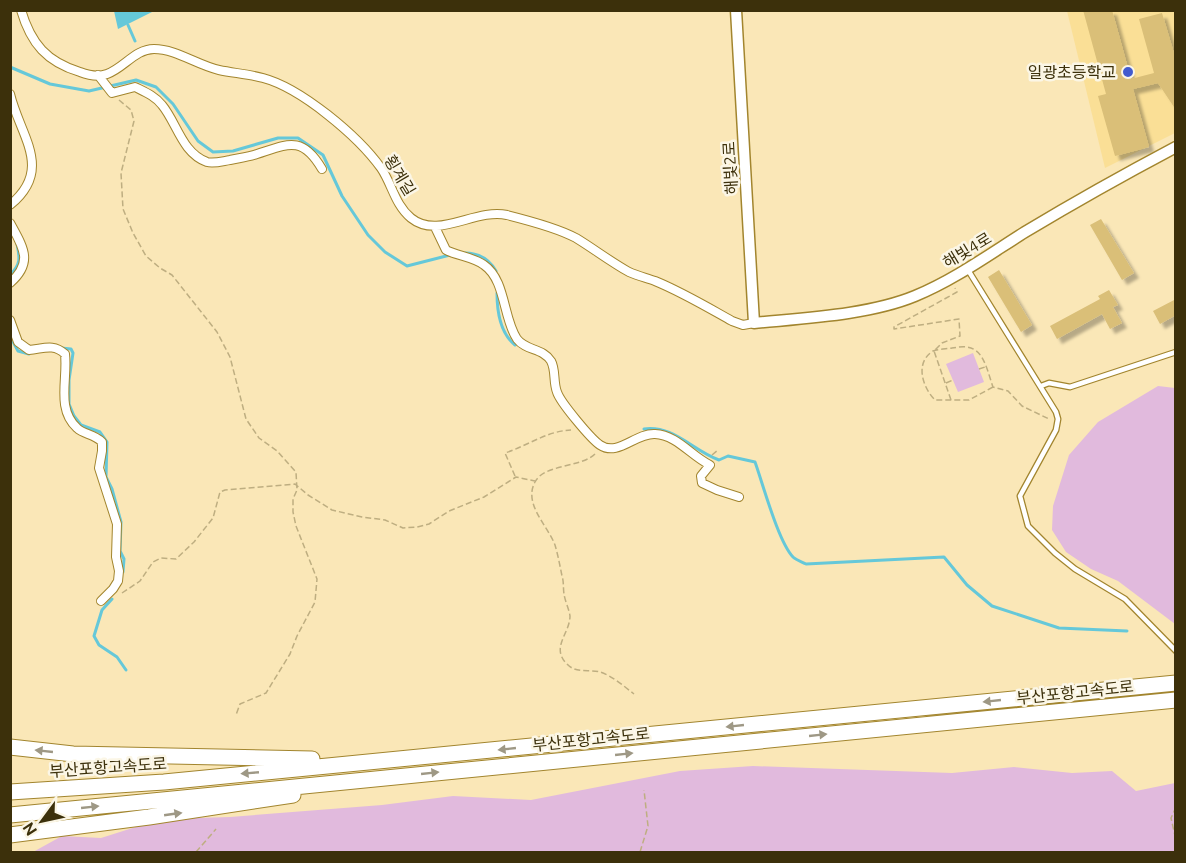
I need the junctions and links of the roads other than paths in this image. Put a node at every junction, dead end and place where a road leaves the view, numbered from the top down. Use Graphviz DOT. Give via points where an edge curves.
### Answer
graph roads {
  1 [pos="21,10"];
  2 [pos="736,10"];
  3 [pos="100,78"];
  4 [pos="10,94"];
  5 [pos="1176,147"];
  6 [pos="322,169"];
  7 [pos="10,205"];
  8 [pos="10,223"];
  9 [pos="435,227"];
  10 [pos="967,268"];
  11 [pos="10,283"];
  12 [pos="10,320"];
  13 [pos="754,323"];
  14 [pos="1176,352"];
  15 [pos="1041,387"];
  16 [pos="740,496"];
  17 [pos="101,602"];
  18 [pos="1176,651"];
  19 [pos="1176,683"];
  20 [pos="1176,700"];
  21 [pos="10,747"];
  22 [pos="396,760"];
  23 [pos="391,777"];
  24 [pos="10,792"];
  25 [pos="10,815"];
  26 [pos="10,835"];
  1 -- 3 [label="street" via="33,41 50,58 62,67"];
  2 -- 13 [label="street, 해빛2로"];
  3 -- 6 [label="street" via="111,93 135,87 155,98 190,152 208,162 290,143 315,156"];
  3 -- 9 [label="street, 횡계길" via="144,50 157,49 219,70 276,82 336,121 382,169 403,210 425,226"];
  4 -- 7 [label="street" via="31,147 32,170 25,190"];
  5 -- 10 [label="street, 해빛4로" via="1090,193"];
  8 -- 11 [label="street" via="22,244 25,262"];
  9 -- 13 [label="street" via="494,213 566,233 630,272 738,323"];
  9 -- 16 [label="street" via="446,250 486,266 500,289 510,327 520,343 546,354 553,364 558,396 601,446 618,448 638,436 668,436 710,465 701,476 702,483"];
  10 -- 13 [label="street, 해빛4로" via="915,296 893,303"];
  10 -- 15 [label="lane"];
  12 -- 17 [label="street" via="18,342 28,350 49,346 65,354 64,405 68,415 79,431 95,435 102,442 99,468 117,524 119,570 118,580"];
  14 -- 15 [label="lane" via="1070,387 1049,383"];
  15 -- 18 [label="lane" via="1058,421 1020,496 1028,526 1075,569 1125,599"];
  19 -- 22 [label="highway, 부산포항고속도로, one-way"];
  23 -- 20 [label="highway, 부산포항고속도로, one-way"];
  22 -- 21 [label="highway, one-way" via="139,757"];
  22 -- 24 [label="highway, 부산포항고속도로, one-way"];
  25 -- 23 [label="highway, 부산포항고속도로, one-way"];
  26 -- 23 [label="highway, one-way" via="267,800"];
}
